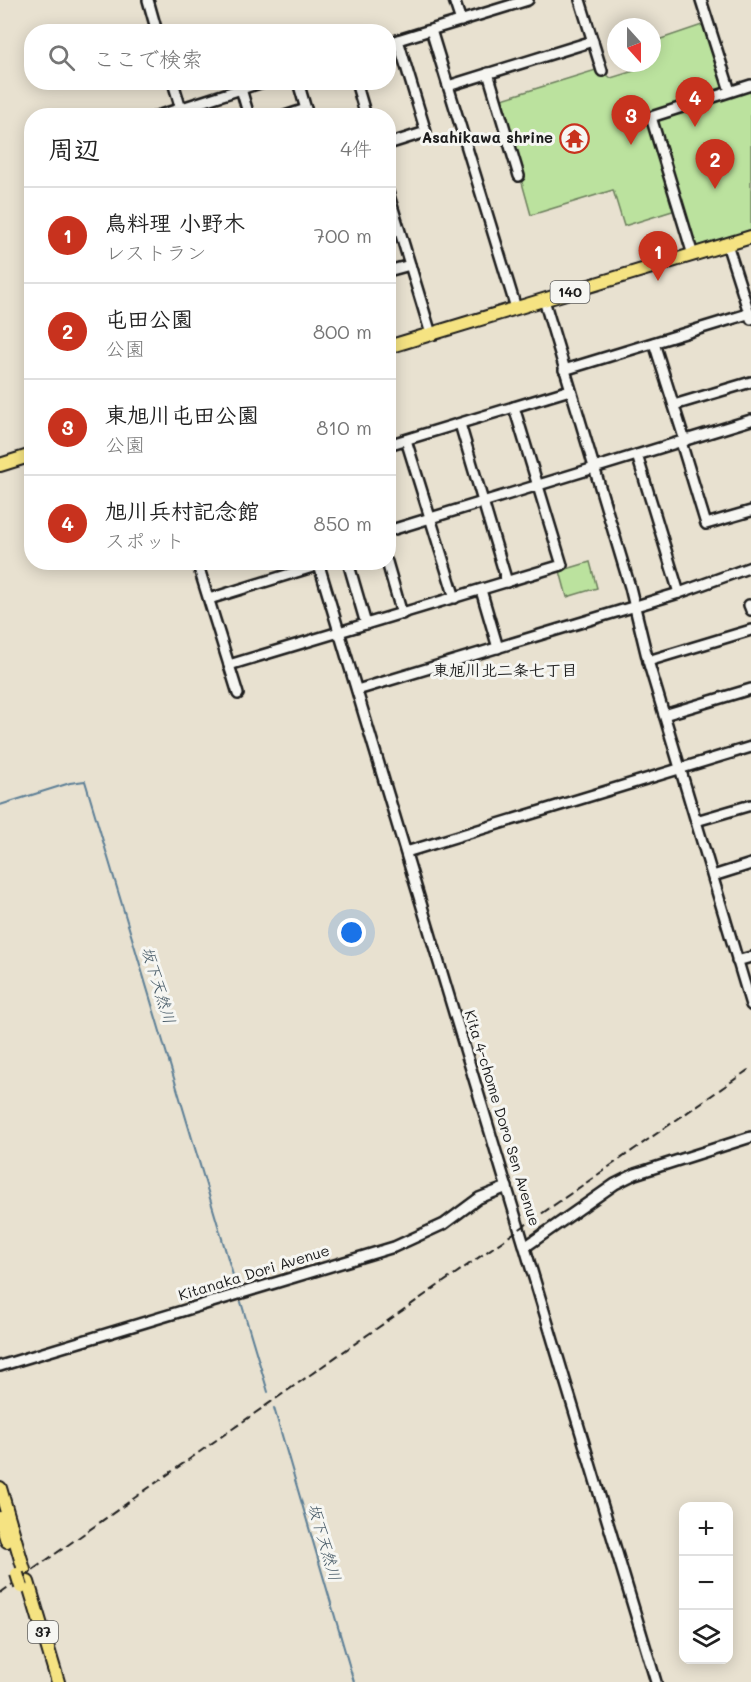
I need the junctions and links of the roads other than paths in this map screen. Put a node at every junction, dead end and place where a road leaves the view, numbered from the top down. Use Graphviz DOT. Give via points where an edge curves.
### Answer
graph roads {
  1 [pos="148,0"];
  2 [pos="454,0"];
  3 [pos="528,0"];
  4 [pos="580,0"];
  5 [pos="701,0"];
  6 [pos="461,21"];
  7 [pos="155,24"];
  8 [pos="431,30"];
  9 [pos="396,41"];
  10 [pos="593,41"];
  11 [pos="396,50"];
  12 [pos="602,71"];
  13 [pos="488,73"];
  14 [pos="751,85"];
  15 [pos="448,86"];
  16 [pos="175,90"];
  17 [pos="232,90"];
  18 [pos="242,90"];
  19 [pos="300,90"];
  20 [pos="358,90"];
  21 [pos="730,91"];
  22 [pos="181,108"];
  23 [pos="191,108"];
  24 [pos="247,108"];
  25 [pos="306,108"];
  26 [pos="364,108"];
  27 [pos="396,141"];
  28 [pos="519,176"];
  29 [pos="396,219"];
  30 [pos="751,237"];
  31 [pos="727,244"];
  32 [pos="693,255"];
  33 [pos="410,265"];
  34 [pos="396,269"];
  35 [pos="544,300"];
  36 [pos="516,308"];
  37 [pos="750,316"];
  38 [pos="431,334"];
  39 [pos="654,342"];
  40 [pos="396,344"];
  41 [pos="564,370"];
  42 [pos="751,382"];
  43 [pos="570,390"];
  44 [pos="674,405"];
  45 [pos="514,407"];
  46 [pos="751,420"];
  47 [pos="460,424"];
  48 [pos="406,440"];
  49 [pos="683,441"];
  50 [pos="396,443"];
  51 [pos="636,455"];
  52 [pos="24,458"];
  53 [pos="0,465"];
  54 [pos="595,468"];
  55 [pos="538,486"];
  56 [pos="484,503"];
  57 [pos="751,511"];
  58 [pos="430,518"];
  59 [pos="396,529"];
  60 [pos="751,567"];
  61 [pos="200,570"];
  62 [pos="299,570"];
  63 [pos="320,570"];
  64 [pos="350,570"];
  65 [pos="389,570"];
  66 [pos="507,582"];
  67 [pos="481,590"];
  68 [pos="679,593"];
  69 [pos="455,598"];
  70 [pos="209,599"];
  71 [pos="634,607"];
  72 [pos="402,614"];
  73 [pos="366,624"];
  74 [pos="751,630"];
  75 [pos="339,632"];
  76 [pos="498,648"];
  77 [pos="648,661"];
  78 [pos="229,665"];
  79 [pos="751,689"];
  80 [pos="357,690"];
  81 [pos="238,694"];
  82 [pos="664,715"];
  83 [pos="751,747"];
  84 [pos="681,770"];
  85 [pos="751,805"];
  86 [pos="696,821"];
  87 [pos="406,852"];
  88 [pos="751,864"];
  89 [pos="713,876"];
  90 [pos="751,957"];
  91 [pos="737,962"];
  92 [pos="751,1005"];
  93 [pos="751,1137"];
  94 [pos="507,1187"];
  95 [pos="525,1247"];
  96 [pos="0,1366"];
  97 [pos="0,1488"];
  98 [pos="0,1518"];
  99 [pos="23,1578"];
  100 [pos="50,1682"];
  101 [pos="58,1682"];
  102 [pos="656,1682"];
  1 -- 7 [label="street"];
  2 -- 6 [label="street"];
  3 -- 6 [label="street"];
  4 -- 10 [label="street"];
  5 -- 21 [label="street"];
  6 -- 8 [label="street"];
  8 -- 9 [label="street"];
  8 -- 15 [label="street"];
  10 -- 12 [label="street"];
  10 -- 13 [label="street"];
  11 -- 27 [label="street" via="426,132"];
  13 -- 15 [label="street"];
  13 -- 28 [label="street"];
  14 -- 21 [label="street"];
  15 -- 36 [label="street"];
  16 -- 22 [label="street"];
  17 -- 23 [label="street"];
  18 -- 24 [label="street"];
  19 -- 25 [label="street"];
  20 -- 26 [label="street"];
  21 -- 32 [label="street" via="651,117"];
  29 -- 33 [label="street"];
  30 -- 31 [label="main road, 140"];
  31 -- 32 [label="main road, 140"];
  31 -- 37 [label="street"];
  32 -- 35 [label="main road, 140"];
  33 -- 34 [label="street"];
  33 -- 38 [label="street"];
  35 -- 36 [label="main road, 140"];
  35 -- 41 [label="street"];
  36 -- 38 [label="main road, 140"];
  37 -- 39 [label="street"];
  38 -- 40 [label="main road, 140"];
  39 -- 41 [label="street"];
  39 -- 44 [label="street"];
  41 -- 43 [label="street"];
  42 -- 44 [label="street"];
  43 -- 45 [label="street"];
  43 -- 54 [label="street"];
  44 -- 49 [label="street"];
  45 -- 47 [label="street"];
  45 -- 55 [label="street"];
  46 -- 49 [label="street"];
  47 -- 48 [label="street"];
  47 -- 56 [label="street"];
  48 -- 50 [label="street"];
  48 -- 58 [label="street"];
  49 -- 51 [label="street"];
  49 -- 57 [label="street" via="706,524"];
  51 -- 54 [label="street"];
  51 -- 68 [label="street"];
  52 -- 53 [label="main road"];
  54 -- 55 [label="street"];
  54 -- 71 [label="street"];
  55 -- 56 [label="street"];
  55 -- 66 [label="street" via="562,565"];
  56 -- 58 [label="street"];
  56 -- 66 [label="street"];
  58 -- 59 [label="street"];
  58 -- 69 [label="street"];
  60 -- 68 [label="street"];
  61 -- 70 [label="street"];
  62 -- 70 [label="street"];
  63 -- 75 [label="street, Kita 4-chome Doro Sen Avenue"];
  64 -- 73 [label="street"];
  65 -- 72 [label="street"];
  66 -- 67 [label="street"];
  67 -- 69 [label="street"];
  67 -- 76 [label="street"];
  68 -- 71 [label="street"];
  69 -- 72 [label="street"];
  70 -- 78 [label="street"];
  71 -- 76 [label="street"];
  71 -- 77 [label="street"];
  72 -- 73 [label="street"];
  73 -- 75 [label="street"];
  74 -- 77 [label="street"];
  75 -- 78 [label="street"];
  75 -- 80 [label="street, Kita 4-chome Doro Sen Avenue"];
  76 -- 80 [label="street"];
  77 -- 82 [label="street"];
  78 -- 81 [label="street"];
  79 -- 82 [label="street"];
  80 -- 87 [label="street, Kita 4-chome Doro Sen Avenue"];
  82 -- 84 [label="street"];
  83 -- 84 [label="street"];
  84 -- 86 [label="street"];
  84 -- 87 [label="street"];
  85 -- 86 [label="street"];
  86 -- 89 [label="street"];
  87 -- 94 [label="street, Kita 4-chome Doro Sen Avenue"];
  88 -- 89 [label="street"];
  89 -- 91 [label="street"];
  90 -- 91 [label="street"];
  91 -- 92 [label="street"];
  93 -- 95 [label="street" via="635,1174"];
  94 -- 95 [label="street, Kita 4-chome Doro Sen Avenue"];
  94 -- 96 [label="street, Kitanaka Dori Avenue" via="479,1198 430,1232 394,1246"];
  95 -- 102 [label="street, Kita 4-chome Doro Sen Avenue"];
  97 -- 99 [label="main road, 37"];
  98 -- 99 [label="main road, 37"];
  99 -- 100 [label="main road, 37"];
  99 -- 101 [label="main road, 37"];
}
